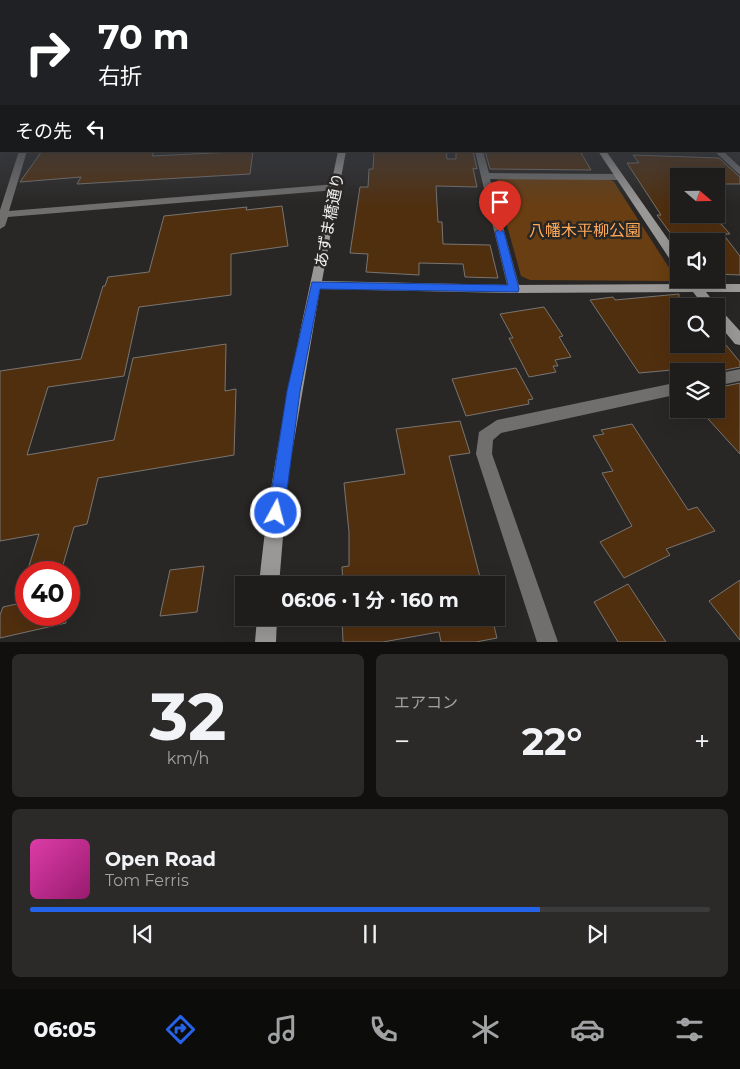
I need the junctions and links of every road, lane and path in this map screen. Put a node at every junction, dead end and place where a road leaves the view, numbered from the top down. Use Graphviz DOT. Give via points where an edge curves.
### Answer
graph roads {
  1 [pos="23,152"];
  2 [pos="342,152"];
  3 [pos="479,152"];
  4 [pos="603,152"];
  5 [pos="719,152"];
  6 [pos="740,172"];
  7 [pos="485,176"];
  8 [pos="620,176"];
  9 [pos="336,187"];
  10 [pos="2,214"];
  11 [pos="0,226"];
  12 [pos="670,251"];
  13 [pos="670,284"];
  14 [pos="316,285"];
  15 [pos="725,286"];
  16 [pos="696,288"];
  17 [pos="740,288"];
  18 [pos="514,289"];
  19 [pos="704,298"];
  20 [pos="725,322"];
  21 [pos="740,340"];
  22 [pos="740,375"];
  23 [pos="725,378"];
  24 [pos="670,390"];
  25 [pos="270,576"];
  26 [pos="266,626"];
  27 [pos="265,642"];
  28 [pos="548,642"];
  1 -- 10 [label="street"];
  2 -- 9 [label="street, あずま橋通り"];
  3 -- 7 [label="street"];
  4 -- 8 [label="street"];
  5 -- 6 [label="street"];
  7 -- 8 [label="street"];
  7 -- 18 [label="street"];
  8 -- 12 [label="street"];
  9 -- 10 [label="street"];
  9 -- 14 [label="street, あずま橋通り"];
  10 -- 11 [label="street"];
  13 -- 18 [label="street"];
  14 -- 18 [label="street"];
  14 -- 25 [label="street, あずま橋通り" via="293,391"];
  15 -- 17 [label="street"];
  16 -- 19 [label="street"];
  20 -- 21 [label="street"];
  22 -- 23 [label="street"];
  24 -- 28 [label="street" via="497,427 485,438 484,454"];
  26 -- 27 [label="street"];
}
